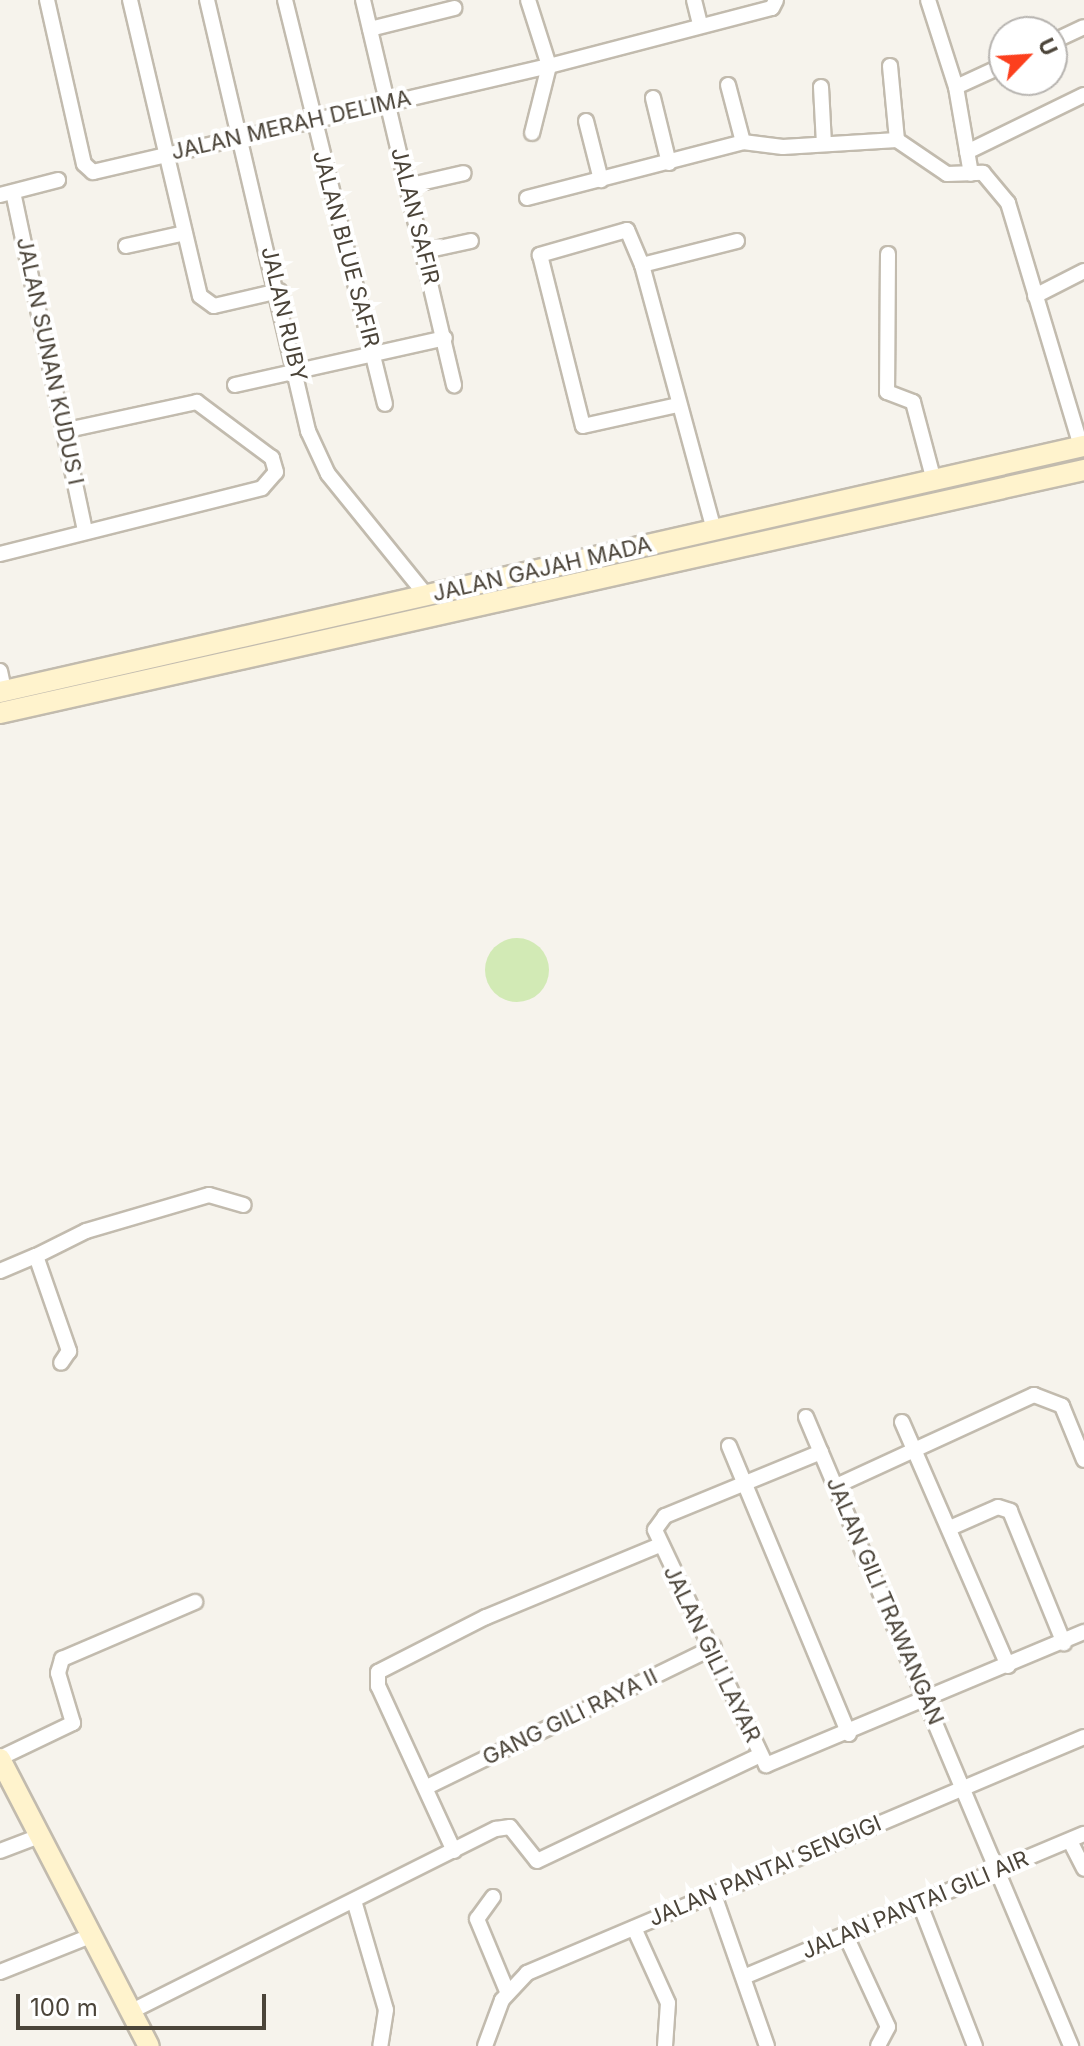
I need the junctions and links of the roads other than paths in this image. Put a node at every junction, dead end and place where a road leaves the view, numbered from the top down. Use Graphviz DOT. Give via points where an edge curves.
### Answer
graph roads {
  1 [pos="47,0"];
  2 [pos="130,0"];
  3 [pos="207,0"];
  4 [pos="285,0"];
  5 [pos="363,0"];
  6 [pos="528,0"];
  7 [pos="694,0"];
  8 [pos="776,0"];
  9 [pos="928,0"];
  10 [pos="454,8"];
  11 [pos="700,24"];
  12 [pos="370,29"];
  13 [pos="549,66"];
  14 [pos="890,66"];
  15 [pos="988,72"];
  16 [pos="728,85"];
  17 [pos="821,87"];
  18 [pos="956,87"];
  19 [pos="1084,95"];
  20 [pos="653,98"];
  21 [pos="387,102"];
  22 [pos="586,121"];
  23 [pos="313,122"];
  24 [pos="532,133"];
  25 [pos="241,137"];
  26 [pos="897,140"];
  27 [pos="743,142"];
  28 [pos="824,144"];
  29 [pos="967,152"];
  30 [pos="167,155"];
  31 [pos="669,163"];
  32 [pos="464,173"];
  33 [pos="971,174"];
  34 [pos="58,180"];
  35 [pos="601,180"];
  36 [pos="407,186"];
  37 [pos="6,193"];
  38 [pos="527,198"];
  39 [pos="185,233"];
  40 [pos="471,241"];
  41 [pos="737,241"];
  42 [pos="126,246"];
  43 [pos="425,251"];
  44 [pos="888,254"];
  45 [pos="642,265"];
  46 [pos="1084,271"];
  47 [pos="279,291"];
  48 [pos="1035,296"];
  49 [pos="445,338"];
  50 [pos="372,351"];
  51 [pos="297,370"];
  52 [pos="235,385"];
  53 [pos="454,385"];
  54 [pos="385,404"];
  55 [pos="678,405"];
  56 [pos="67,430"];
  57 [pos="1083,446"];
  58 [pos="1084,470"];
  59 [pos="934,481"];
  60 [pos="776,516"];
  61 [pos="714,530"];
  62 [pos="85,531"];
  63 [pos="781,538"];
  64 [pos="0,554"];
  65 [pos="426,595"];
  66 [pos="105,667"];
  67 [pos="1,684"];
  68 [pos="109,689"];
  69 [pos="0,713"];
  70 [pos="244,1205"];
  71 [pos="36,1256"];
  72 [pos="0,1271"];
  73 [pos="61,1363"];
  74 [pos="806,1417"];
  75 [pos="902,1422"];
  76 [pos="729,1446"];
  77 [pos="821,1452"];
  78 [pos="915,1453"];
  79 [pos="1084,1460"];
  80 [pos="745,1483"];
  81 [pos="836,1486"];
  82 [pos="950,1528"];
  83 [pos="660,1545"];
  84 [pos="195,1602"];
  85 [pos="1084,1632"];
  86 [pos="1064,1643"];
  87 [pos="714,1647"];
  88 [pos="1008,1666"];
  89 [pos="927,1701"];
  90 [pos="849,1734"];
  91 [pos="1084,1737"];
  92 [pos="760,1755"];
  93 [pos="0,1759"];
  94 [pos="427,1787"];
  95 [pos="962,1787"];
  96 [pos="1084,1834"];
  97 [pos="42,1835"];
  98 [pos="1070,1841"];
  99 [pos="0,1851"];
  100 [pos="454,1851"];
  101 [pos="998,1868"];
  102 [pos="1084,1869"];
  103 [pos="713,1892"];
  104 [pos="493,1897"];
  105 [pos="355,1904"];
  106 [pos="921,1907"];
  107 [pos="634,1928"];
  108 [pos="93,1935"];
  109 [pos="846,1936"];
  110 [pos="0,1972"];
  111 [pos="746,1976"];
  112 [pos="507,1991"];
  113 [pos="132,2011"];
  114 [pos="767,2038"];
  115 [pos="149,2046"];
  116 [pos="380,2046"];
  117 [pos="485,2046"];
  118 [pos="665,2046"];
  119 [pos="777,2046"];
  120 [pos="878,2046"];
  121 [pos="975,2046"];
  122 [pos="1071,2046"];
  1 -- 30 [label="street, JALAN MERAH DELIMA" via="86,170"];
  2 -- 30 [label="street"];
  3 -- 25 [label="street, JALAN RUBY"];
  4 -- 23 [label="street, JALAN BLUE SAFIR"];
  5 -- 12 [label="street, JALAN SAFIR"];
  6 -- 13 [label="street"];
  7 -- 11 [label="street"];
  8 -- 11 [label="street, JALAN MERAH DELIMA" via="772,8"];
  9 -- 18 [label="street"];
  10 -- 12 [label="street"];
  11 -- 13 [label="street, JALAN MERAH DELIMA"];
  12 -- 21 [label="street, JALAN SAFIR"];
  13 -- 21 [label="street, JALAN MERAH DELIMA"];
  13 -- 24 [label="street"];
  14 -- 26 [label="street"];
  15 -- 18 [label="street"];
  16 -- 27 [label="street"];
  17 -- 28 [label="street"];
  18 -- 29 [label="street"];
  19 -- 29 [label="street"];
  20 -- 31 [label="street"];
  21 -- 23 [label="street, JALAN MERAH DELIMA"];
  21 -- 36 [label="street, JALAN SAFIR"];
  22 -- 35 [label="street"];
  23 -- 25 [label="street, JALAN MERAH DELIMA"];
  23 -- 50 [label="street, JALAN BLUE SAFIR"];
  25 -- 30 [label="street, JALAN MERAH DELIMA"];
  25 -- 47 [label="street, JALAN RUBY"];
  26 -- 28 [label="street"];
  26 -- 33 [label="street" via="947,174"];
  27 -- 28 [label="street"];
  27 -- 31 [label="street"];
  29 -- 33 [label="street"];
  30 -- 39 [label="street"];
  31 -- 35 [label="street"];
  32 -- 36 [label="street"];
  33 -- 48 [label="street" via="990,177 1005,195"];
  34 -- 37 [label="street"];
  35 -- 38 [label="street"];
  36 -- 43 [label="street, JALAN SAFIR"];
  37 -- 56 [label="street, JALAN SUNAN KUDUS I"];
  39 -- 42 [label="street"];
  39 -- 47 [label="street" via="205,304"];
  40 -- 43 [label="street"];
  41 -- 45 [label="street"];
  43 -- 49 [label="street, JALAN SAFIR"];
  44 -- 59 [label="street" via="887,392 913,402"];
  45 -- 55 [label="street"];
  45 -- 55 [label="street" via="627,230 540,255 583,426"];
  46 -- 48 [label="street"];
  47 -- 51 [label="street, JALAN RUBY"];
  48 -- 57 [label="street"];
  49 -- 50 [label="street"];
  49 -- 53 [label="street, JALAN SAFIR"];
  50 -- 51 [label="street"];
  50 -- 54 [label="street, JALAN BLUE SAFIR"];
  51 -- 52 [label="street"];
  51 -- 65 [label="street, JALAN RUBY" via="308,431 328,474"];
  55 -- 61 [label="street"];
  56 -- 62 [label="street, JALAN SUNAN KUDUS I"];
  56 -- 62 [label="street" via="197,402 272,458 275,475 262,488"];
  57 -- 59 [label="main road, JALAN GAJAH MADA"];
  58 -- 63 [label="main road, JALAN GAJAH MADA"];
  59 -- 60 [label="main road, JALAN GAJAH MADA"];
  60 -- 61 [label="main road, JALAN GAJAH MADA"];
  60 -- 63 [label="main road"];
  61 -- 65 [label="main road, JALAN GAJAH MADA"];
  62 -- 64 [label="street"];
  63 -- 68 [label="main road, JALAN GAJAH MADA"];
  65 -- 66 [label="main road, JALAN GAJAH MADA"];
  66 -- 67 [label="main road, JALAN GAJAH MADA"];
  66 -- 68 [label="main road"];
  68 -- 69 [label="main road, JALAN GAJAH MADA"];
  70 -- 71 [label="street" via="209,1195 86,1231"];
  71 -- 72 [label="street"];
  71 -- 73 [label="street" via="69,1351"];
  74 -- 77 [label="street, JALAN GILI TRAWANGAN"];
  75 -- 78 [label="street"];
  76 -- 80 [label="street"];
  77 -- 80 [label="street"];
  77 -- 81 [label="street, JALAN GILI TRAWANGAN"];
  78 -- 79 [label="street" via="1039,1395 1062,1406"];
  78 -- 81 [label="street"];
  78 -- 82 [label="street"];
  80 -- 83 [label="street, JALAN GILI LAYAR" via="665,1516 655,1530"];
  80 -- 90 [label="street"];
  81 -- 89 [label="street, JALAN GILI TRAWANGAN"];
  82 -- 86 [label="street" via="998,1507 1010,1511"];
  82 -- 88 [label="street"];
  83 -- 87 [label="street, JALAN GILI LAYAR"];
  83 -- 94 [label="street" via="382,1667 378,1686"];
  84 -- 93 [label="street" via="62,1659 58,1673 73,1723"];
  85 -- 86 [label="street, JALAN GILI LAYAR"];
  86 -- 88 [label="street, JALAN GILI LAYAR"];
  87 -- 92 [label="street, JALAN GILI LAYAR"];
  87 -- 94 [label="street, GANG GILI RAYA II"];
  88 -- 89 [label="street, JALAN GILI LAYAR"];
  89 -- 90 [label="street, JALAN GILI LAYAR"];
  89 -- 95 [label="street, JALAN GILI TRAWANGAN"];
  90 -- 92 [label="street, JALAN GILI LAYAR" via="772,1766"];
  91 -- 95 [label="street, JALAN PANTAI SENGIGI"];
  92 -- 100 [label="street" via="537,1861 507,1826"];
  93 -- 97 [label="main road"];
  94 -- 100 [label="street"];
  95 -- 101 [label="street, JALAN GILI TRAWANGAN"];
  95 -- 103 [label="street, JALAN PANTAI SENGIGI"];
  96 -- 98 [label="street, JALAN PANTAI GILI AIR"];
  97 -- 99 [label="street"];
  97 -- 108 [label="main road"];
  98 -- 101 [label="street, JALAN PANTAI GILI AIR"];
  98 -- 102 [label="street"];
  100 -- 105 [label="street"];
  101 -- 106 [label="street, JALAN PANTAI GILI AIR"];
  101 -- 122 [label="street, JALAN GILI TRAWANGAN"];
  103 -- 107 [label="street, JALAN PANTAI SENGIGI"];
  103 -- 111 [label="street"];
  104 -- 112 [label="street" via="480,1907 477,1922"];
  105 -- 113 [label="street"];
  105 -- 116 [label="street" via="386,2010"];
  106 -- 109 [label="street, JALAN PANTAI GILI AIR"];
  106 -- 121 [label="street"];
  107 -- 112 [label="street, JALAN PANTAI SENGIGI" via="527,1973"];
  107 -- 118 [label="street" via="668,2003"];
  108 -- 110 [label="street"];
  108 -- 113 [label="main road"];
  109 -- 111 [label="street, JALAN PANTAI GILI AIR"];
  109 -- 120 [label="street" via="888,2027"];
  111 -- 114 [label="street"];
  112 -- 117 [label="street"];
  113 -- 115 [label="main road"];
  114 -- 119 [label="street"];
}
